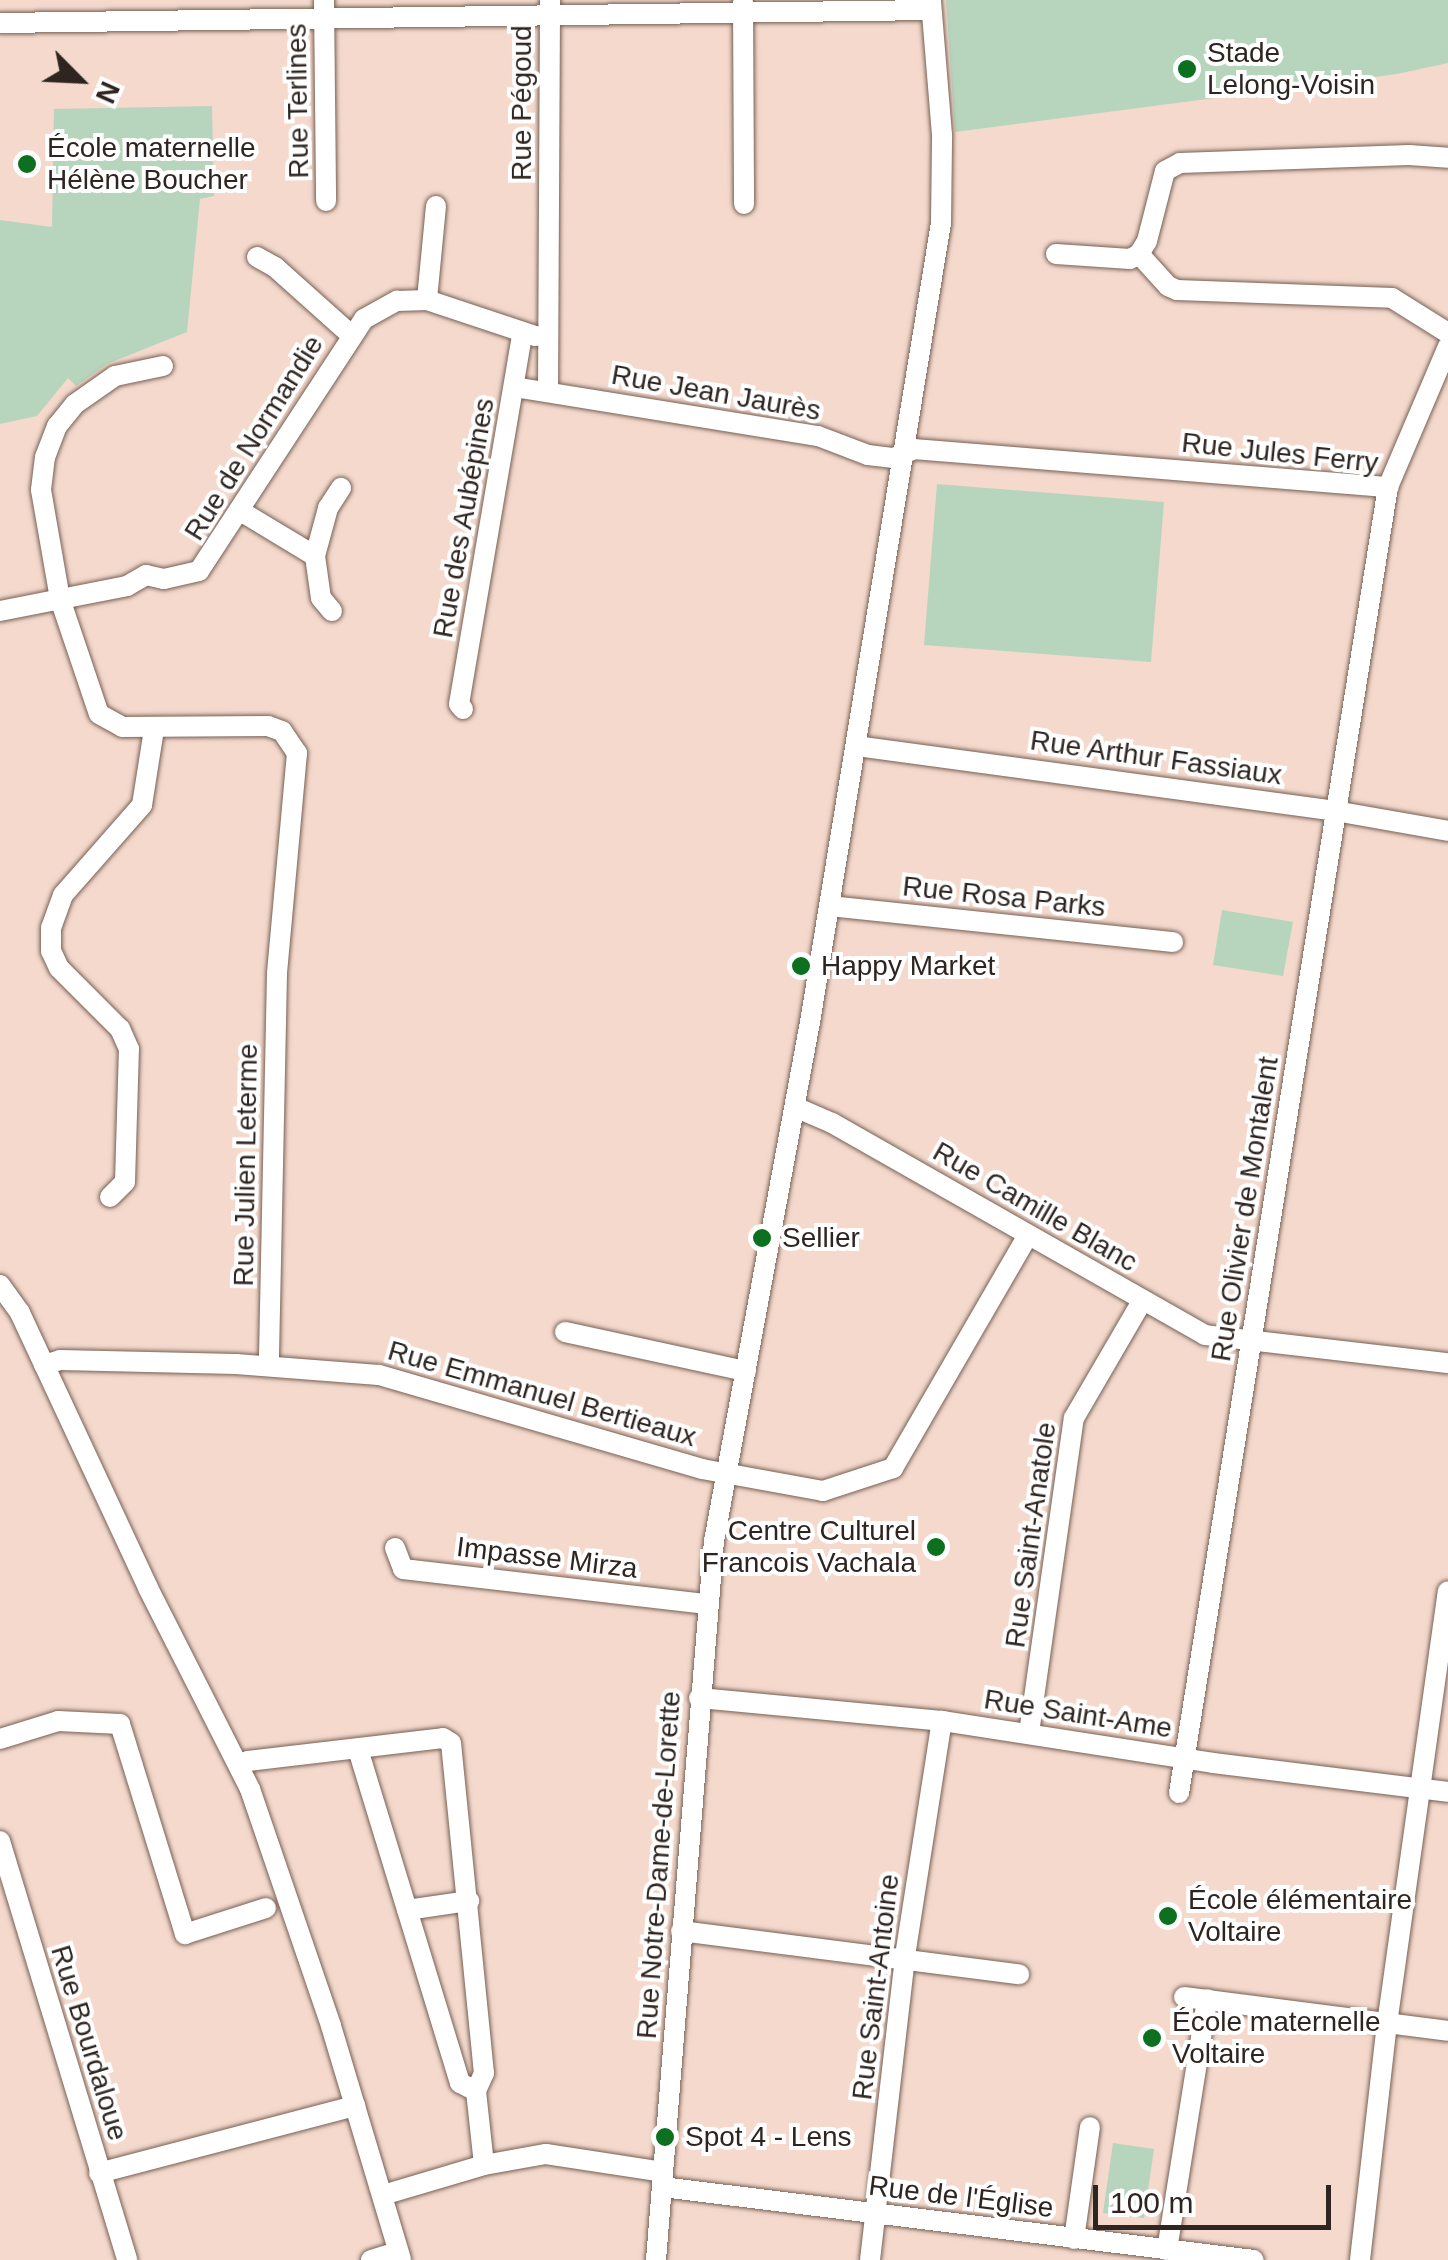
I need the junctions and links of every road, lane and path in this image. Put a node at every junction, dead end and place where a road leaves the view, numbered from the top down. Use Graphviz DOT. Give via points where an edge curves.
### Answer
graph roads {
  1 [pos="931,5"];
  2 [pos="743,6"];
  3 [pos="550,8"];
  4 [pos="324,10"];
  5 [pos="0,23"];
  6 [pos="1448,158"];
  7 [pos="326,201"];
  8 [pos="744,204"];
  9 [pos="436,206"];
  10 [pos="1056,254"];
  11 [pos="1139,254"];
  12 [pos="257,257"];
  13 [pos="428,300"];
  14 [pos="1448,333"];
  15 [pos="522,334"];
  16 [pos="351,336"];
  17 [pos="548,337"];
  18 [pos="1448,346"];
  19 [pos="163,366"];
  20 [pos="514,387"];
  21 [pos="548,392"];
  22 [pos="906,454"];
  23 [pos="1388,486"];
  24 [pos="341,488"];
  25 [pos="242,512"];
  26 [pos="315,556"];
  27 [pos="60,599"];
  28 [pos="332,610"];
  29 [pos="0,611"];
  30 [pos="463,709"];
  31 [pos="154,728"];
  32 [pos="856,746"];
  33 [pos="1335,811"];
  34 [pos="1448,831"];
  35 [pos="830,906"];
  36 [pos="1173,942"];
  37 [pos="795,1107"];
  38 [pos="110,1197"];
  39 [pos="1028,1235"];
  40 [pos="0,1285"];
  41 [pos="1142,1301"];
  42 [pos="565,1332"];
  43 [pos="1251,1341"];
  44 [pos="1448,1363"];
  45 [pos="44,1364"];
  46 [pos="269,1365"];
  47 [pos="746,1371"];
  48 [pos="726,1475"];
  49 [pos="396,1548"];
  50 [pos="1448,1591"];
  51 [pos="707,1604"];
  52 [pos="699,1698"];
  53 [pos="942,1721"];
  54 [pos="1030,1733"];
  55 [pos="0,1738"];
  56 [pos="358,1749"];
  57 [pos="1184,1758"];
  58 [pos="240,1766"];
  59 [pos="1421,1788"];
  60 [pos="1448,1792"];
  61 [pos="1179,1794"];
  62 [pos="0,1842"];
  63 [pos="470,1900"];
  64 [pos="266,1908"];
  65 [pos="407,1910"];
  66 [pos="681,1931"];
  67 [pos="905,1956"];
  68 [pos="1019,1974"];
  69 [pos="1184,1997"];
  70 [pos="1206,1999"];
  71 [pos="1387,2024"];
  72 [pos="1448,2032"];
  73 [pos="476,2091"];
  74 [pos="354,2106"];
  75 [pos="1090,2127"];
  76 [pos="484,2165"];
  77 [pos="99,2173"];
  78 [pos="662,2180"];
  79 [pos="383,2194"];
  80 [pos="876,2214"];
  81 [pos="1074,2239"];
  82 [pos="1167,2250"];
  83 [pos="400,2256"];
  84 [pos="127,2260"];
  85 [pos="371,2260"];
  86 [pos="656,2260"];
  87 [pos="870,2260"];
  88 [pos="1254,2260"];
  89 [pos="1360,2260"];
  1 -- 2 [label="street"];
  1 -- 22 [label="street, Rue Notre-Dame-de-Lorette" via="943,184"];
  2 -- 3 [label="street"];
  2 -- 8 [label="street"];
  3 -- 4 [label="street"];
  3 -- 17 [label="street, Rue Pégoud"];
  4 -- 5 [label="street"];
  4 -- 7 [label="street, Rue Terlines"];
  6 -- 11 [label="street" via="1180,162 1165,171"];
  9 -- 13 [label="street"];
  10 -- 11 [label="street"];
  11 -- 14 [label="street" via="1177,290 1392,298"];
  12 -- 16 [label="street"];
  13 -- 15 [label="street"];
  13 -- 16 [label="street, Rue de Normandie" via="380,306"];
  15 -- 17 [label="street"];
  15 -- 20 [label="street, Rue des Aubépines"];
  16 -- 25 [label="street, Rue de Normandie"];
  17 -- 21 [label="street, Rue Pégoud"];
  18 -- 23 [label="street"];
  19 -- 27 [label="street" via="115,376 57,426 41,490"];
  20 -- 21 [label="street, Rue Jean Jaurès"];
  20 -- 30 [label="street, Rue des Aubépines"];
  21 -- 22 [label="street, Rue Jean Jaurès" via="818,436 868,455"];
  22 -- 23 [label="street, Rue Jules Ferry" via="914,449"];
  22 -- 32 [label="street, Rue Notre-Dame-de-Lorette"];
  23 -- 33 [label="street, Rue Jules Ferry"];
  24 -- 26 [label="street"];
  25 -- 26 [label="street"];
  25 -- 27 [label="street, Rue de Normandie" via="199,571 164,580 146,575 127,586"];
  26 -- 28 [label="street" via="321,598"];
  27 -- 29 [label="street, Rue de Normandie"];
  27 -- 31 [label="street" via="99,714 122,726"];
  31 -- 38 [label="street" via="142,805 64,895 50,928 59,968 120,1029 129,1049 125,1182"];
  31 -- 46 [label="street, Rue Julien Leterme" via="268,726 294,742 278,966"];
  32 -- 33 [label="street, Rue Arthur Fassiaux"];
  32 -- 35 [label="street, Rue Notre-Dame-de-Lorette"];
  33 -- 34 [label="street, Rue Arthur Fassiaux"];
  33 -- 43 [label="street, Rue Olivier de Montalent"];
  35 -- 36 [label="street, Rue Rosa Parks"];
  35 -- 37 [label="street, Rue Notre-Dame-de-Lorette"];
  37 -- 39 [label="street, Rue Camille Blanc"];
  37 -- 47 [label="street, Rue Notre-Dame-de-Lorette"];
  39 -- 41 [label="street, Rue Camille Blanc"];
  39 -- 48 [label="street, Rue Emmanuel Bertieaux" via="893,1468 823,1490"];
  40 -- 45 [label="street"];
  41 -- 43 [label="street, Rue Camille Blanc" via="1206,1335"];
  41 -- 54 [label="street, Rue Saint-Anatole" via="1074,1418"];
  42 -- 47 [label="street"];
  43 -- 44 [label="street, Rue Camille Blanc"];
  43 -- 57 [label="street, Rue Olivier de Montalent"];
  45 -- 46 [label="street, Rue Emmanuel Bertieaux"];
  45 -- 58 [label="street"];
  46 -- 48 [label="street, Rue Emmanuel Bertieaux" via="378,1374"];
  47 -- 48 [label="street, Rue Notre-Dame-de-Lorette"];
  48 -- 51 [label="street, Rue Notre-Dame-de-Lorette"];
  49 -- 51 [label="street, Impasse Mirza" via="403,1569"];
  50 -- 59 [label="street"];
  51 -- 52 [label="street, Rue Notre-Dame-de-Lorette"];
  52 -- 53 [label="street, Rue Saint-Ame"];
  52 -- 66 [label="street, Rue Notre-Dame-de-Lorette"];
  53 -- 54 [label="street, Rue Saint-Ame"];
  53 -- 67 [label="street, Rue Saint-Antoine"];
  54 -- 57 [label="street, Rue Saint-Ame"];
  55 -- 64 [label="street" via="58,1721 120,1724 185,1934"];
  56 -- 58 [label="street"];
  56 -- 63 [label="street" via="442,1738 451,1743"];
  56 -- 65 [label="street"];
  57 -- 59 [label="street, Rue Saint-Ame"];
  57 -- 61 [label="street, Rue Olivier de Montalent"];
  58 -- 74 [label="street"];
  59 -- 60 [label="street, Rue Saint-Ame"];
  59 -- 71 [label="street"];
  62 -- 77 [label="street, Rue Bourdaloue"];
  63 -- 65 [label="street"];
  63 -- 73 [label="street" via="484,2073"];
  65 -- 73 [label="street" via="460,2083"];
  66 -- 67 [label="street"];
  66 -- 78 [label="street, Rue Notre-Dame-de-Lorette"];
  67 -- 68 [label="street"];
  67 -- 80 [label="street, Rue Saint-Antoine"];
  69 -- 70 [label="street"];
  70 -- 71 [label="street"];
  70 -- 82 [label="street"];
  71 -- 72 [label="street"];
  71 -- 89 [label="street"];
  73 -- 76 [label="street"];
  74 -- 77 [label="street"];
  74 -- 79 [label="street"];
  75 -- 81 [label="street"];
  76 -- 78 [label="street, Rue de l'Église" via="546,2154"];
  76 -- 79 [label="street, Rue de l'Église"];
  77 -- 84 [label="street, Rue Bourdaloue"];
  78 -- 80 [label="street, Rue de l'Église"];
  78 -- 86 [label="street, Rue Notre-Dame-de-Lorette"];
  79 -- 83 [label="street"];
  80 -- 81 [label="street, Rue de l'Église"];
  80 -- 87 [label="street, Rue Saint-Antoine"];
  81 -- 82 [label="street, Rue de l'Église"];
  82 -- 88 [label="street, Rue de l'Église"];
  83 -- 85 [label="street"];
}
